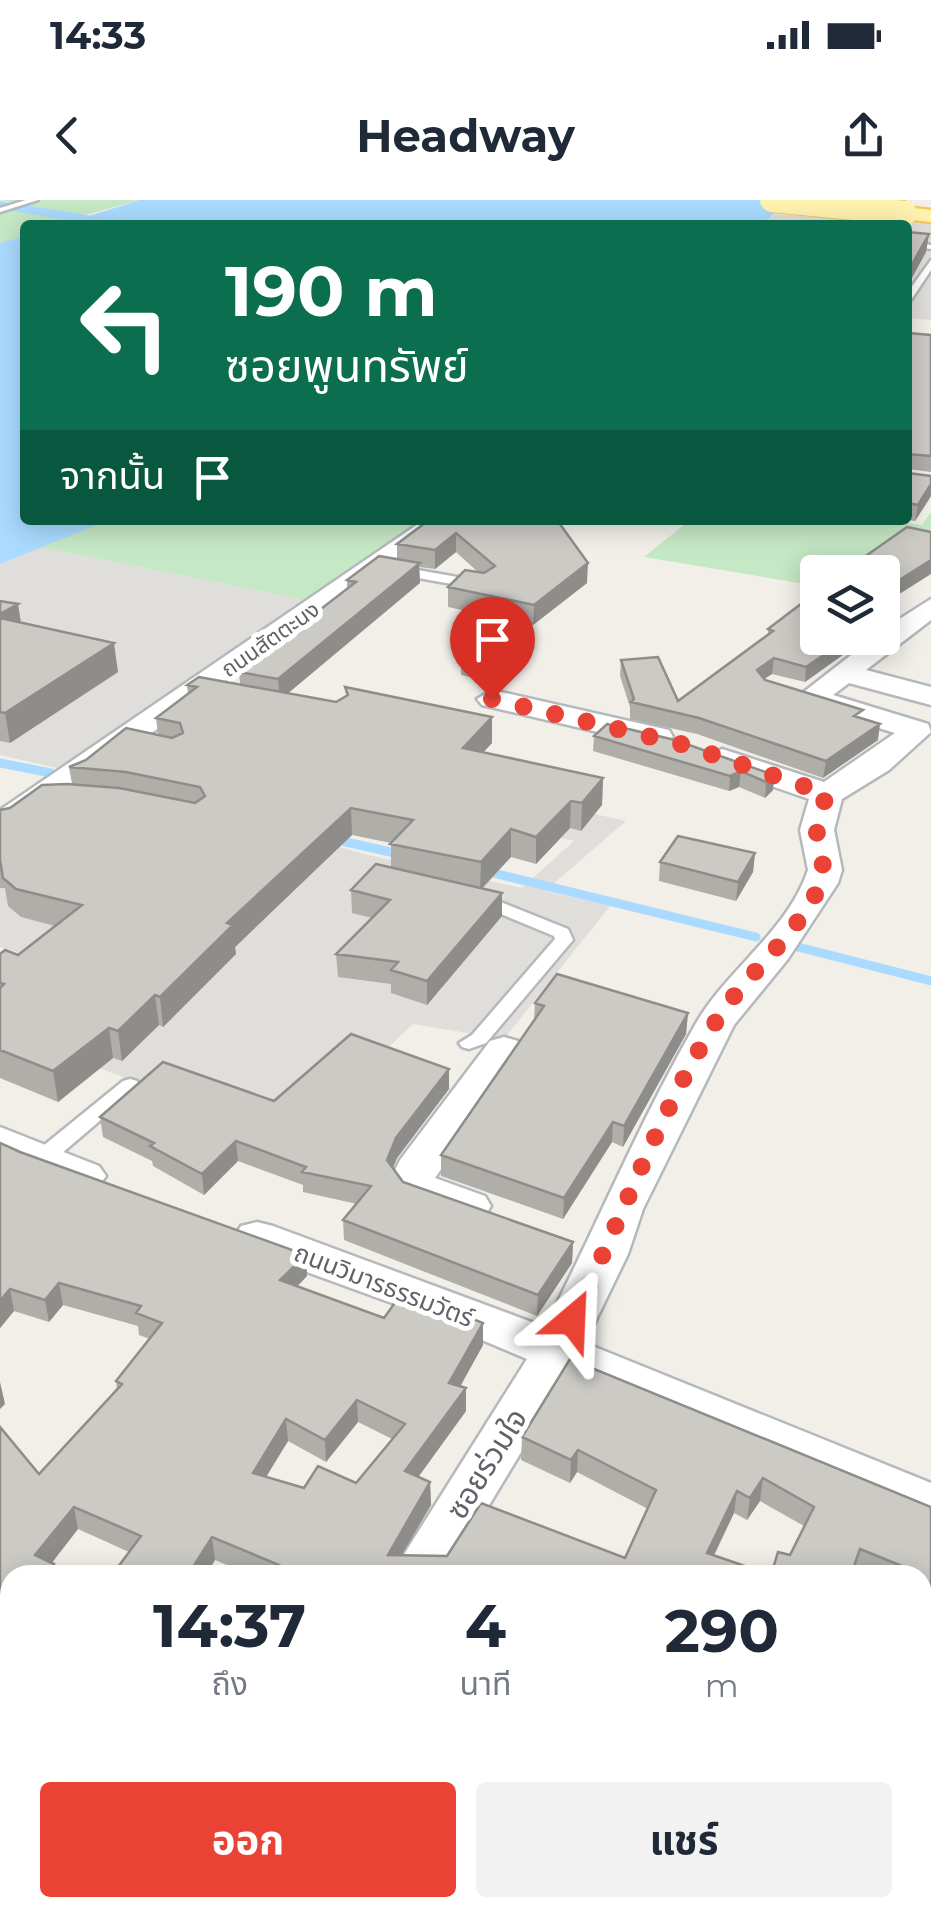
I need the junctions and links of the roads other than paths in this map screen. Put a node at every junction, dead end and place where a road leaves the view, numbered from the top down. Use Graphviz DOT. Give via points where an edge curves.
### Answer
graph roads {
  1 [pos="34,200"];
  2 [pos="772,200"];
  3 [pos="844,200"];
  4 [pos="0,210"];
  5 [pos="924,213"];
  6 [pos="931,263"];
  7 [pos="912,297"];
  8 [pos="433,525"];
  9 [pos="374,567"];
  10 [pos="484,585"];
  11 [pos="931,607"];
  12 [pos="844,673"];
  13 [pos="774,686"];
  14 [pos="931,696"];
  15 [pos="811,698"];
  16 [pos="492,699"];
  17 [pos="827,794"];
  18 [pos="74,798"];
  19 [pos="32,804"];
  20 [pos="0,825"];
  21 [pos="465,894"];
  22 [pos="486,1046"];
  23 [pos="130,1085"];
  24 [pos="20,1151"];
  25 [pos="130,1192"];
  26 [pos="513,1222"];
  27 [pos="220,1224"];
  28 [pos="556,1352"];
  29 [pos="931,1506"];
  30 [pos="424,1565"];
  1 -- 4 [label="lane"];
  2 -- 5 [label="main road, bridge"];
  3 -- 5 [label="main road, bridge"];
  6 -- 7 [label="lane"];
  8 -- 9 [label="street, ถนนสัตตะนง"];
  9 -- 10 [label="lane"];
  9 -- 19 [label="street, ถนนสัตตะนง" via="128,746"];
  11 -- 12 [label="street"];
  12 -- 14 [label="street"];
  12 -- 15 [label="street"];
  13 -- 15 [label="street"];
  15 -- 17 [label="street" via="917,730"];
  16 -- 17 [label="street" via="685,745"];
  17 -- 28 [label="street, ซอยร่วมใจ" via="817,830 821,883 776,950 697,1017 628,1194 586,1248"];
  18 -- 19 [label="lane"];
  19 -- 20 [label="street, ถนนสัตตะนง"];
  21 -- 22 [label="lane" via="548,924 564,940 479,1039"];
  22 -- 26 [label="street" via="413,1178 420,1189"];
  23 -- 24 [label="lane"];
  24 -- 25 [label="street"];
  27 -- 28 [label="street, ถนนวิมารธรรมวัตร์"];
  28 -- 29 [label="street, ถนนวิมารธรรมวัตร์"];
  28 -- 30 [label="street, ซอยร่วมใจ"];
}
